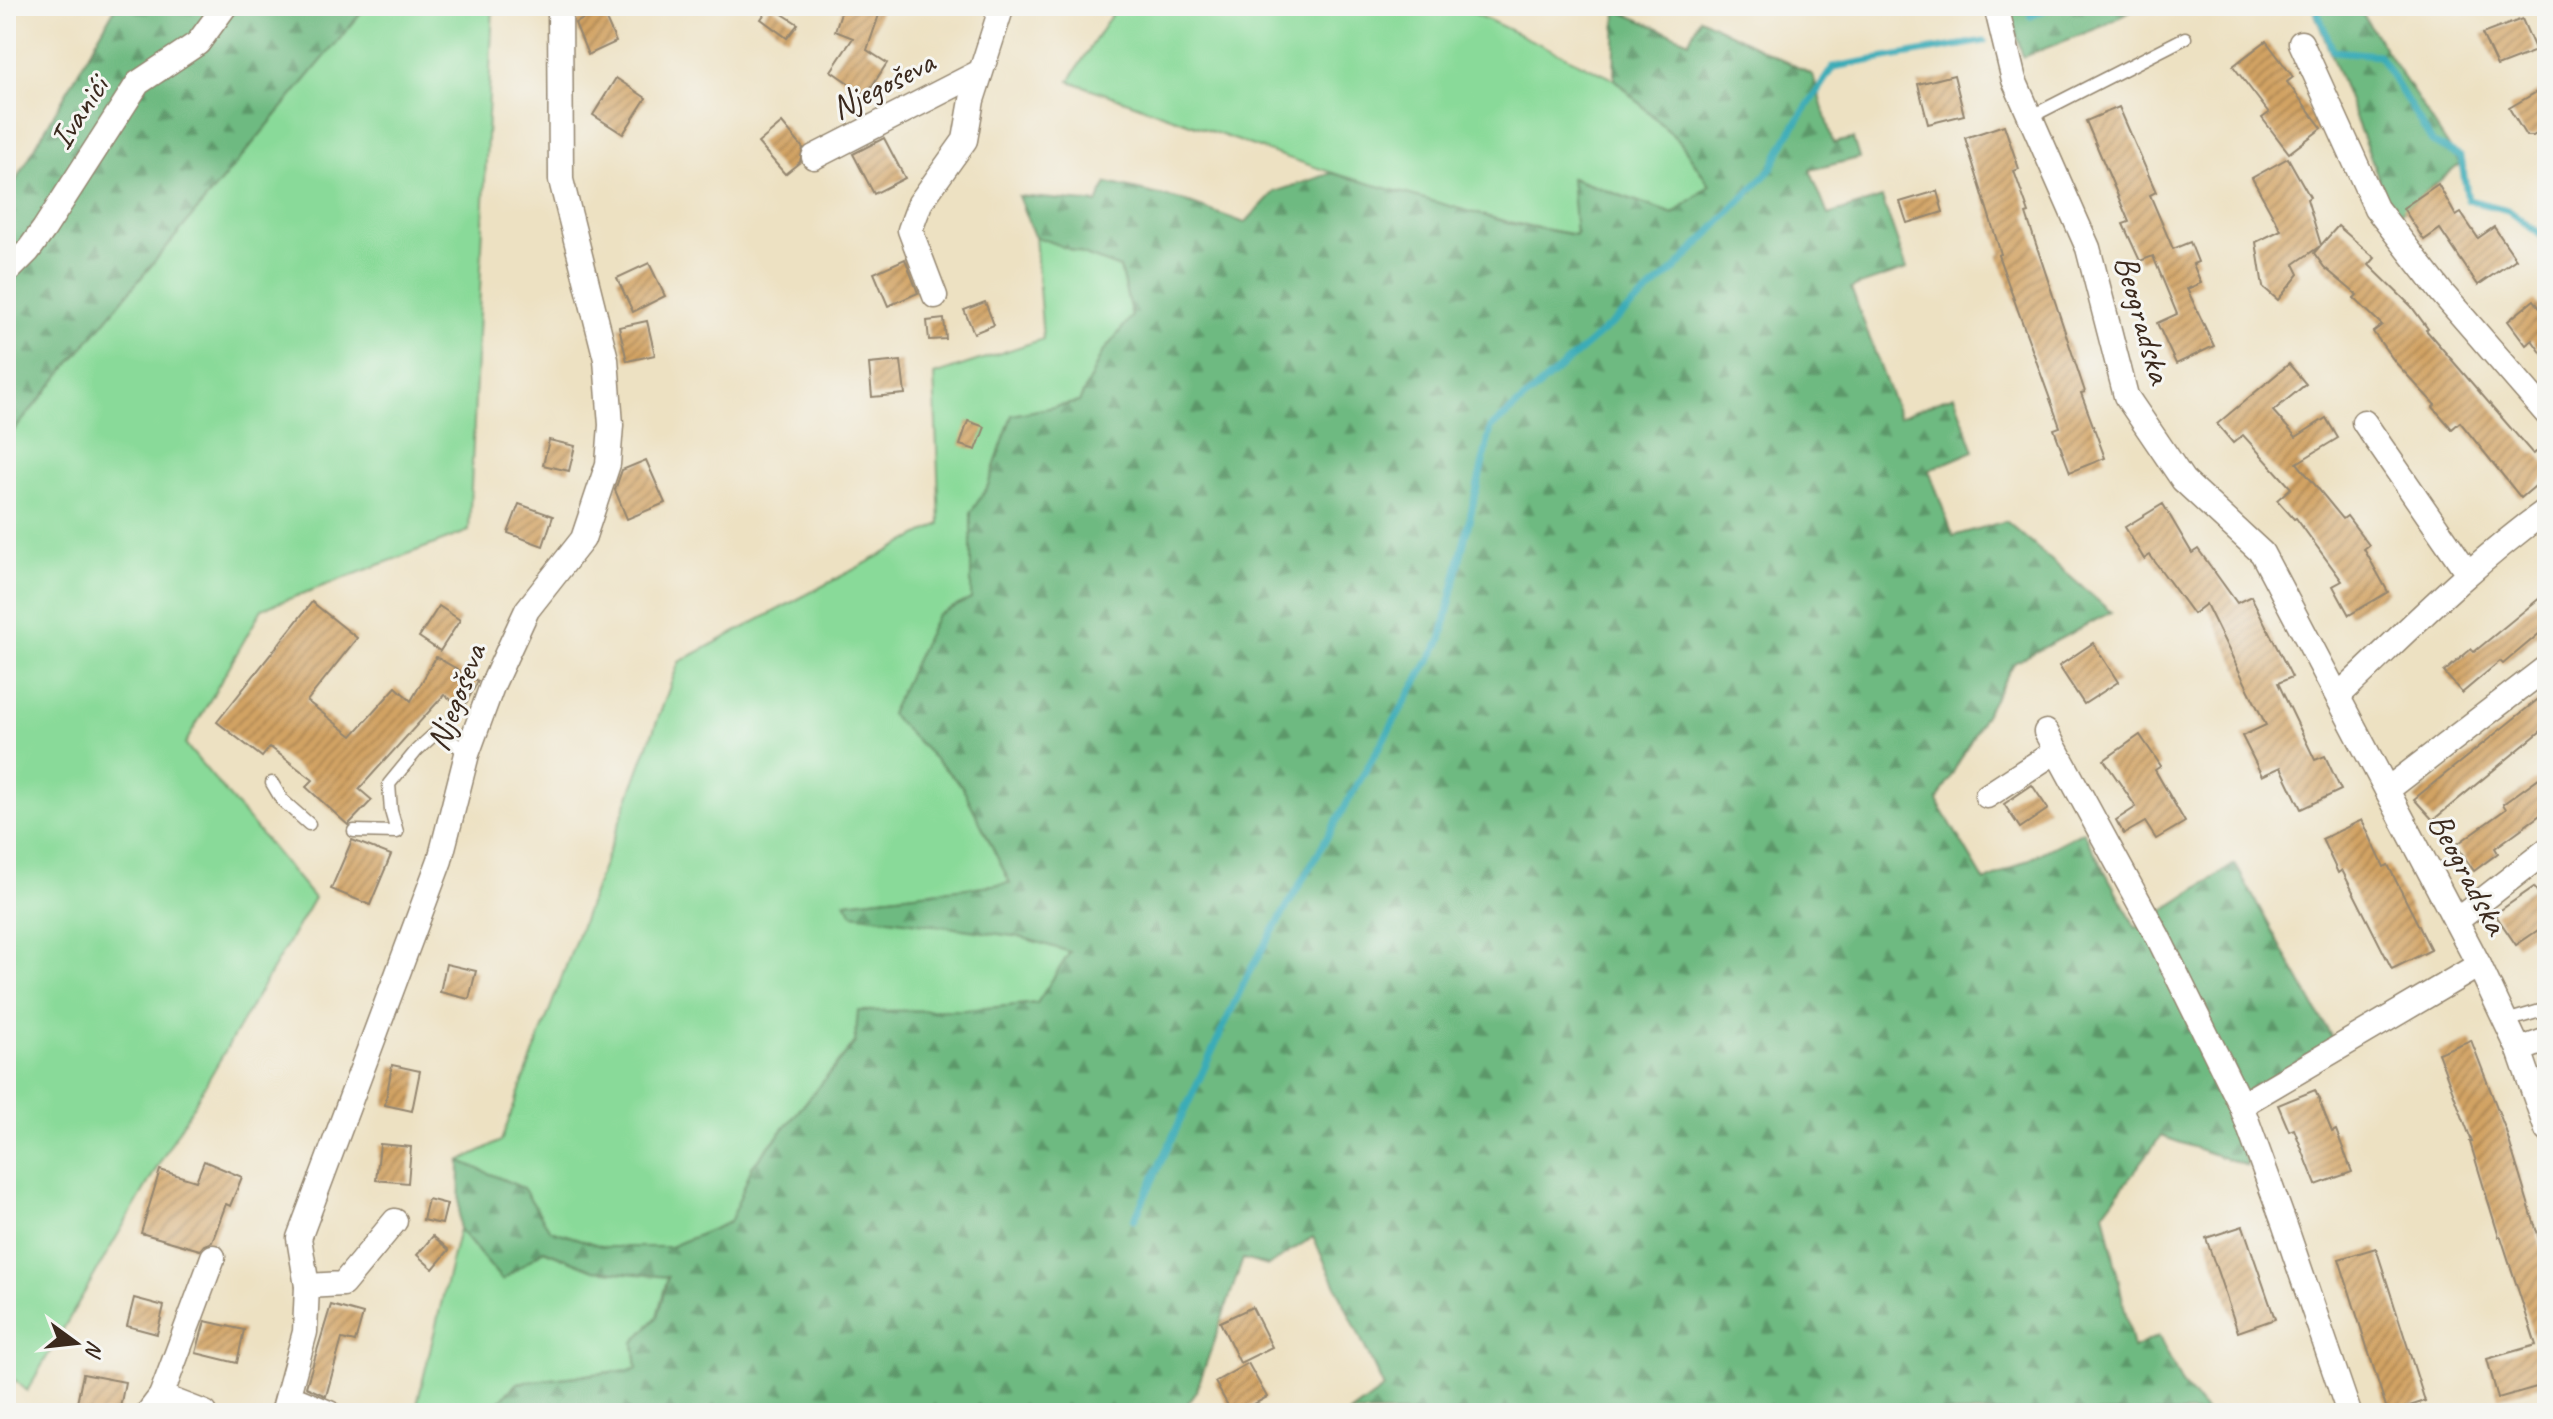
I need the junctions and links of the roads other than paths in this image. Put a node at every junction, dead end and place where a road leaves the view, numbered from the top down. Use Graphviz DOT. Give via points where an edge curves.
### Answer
graph roads {
  1 [pos="225,6"];
  2 [pos="560,6"];
  3 [pos="1002,6"];
  4 [pos="1996,6"];
  5 [pos="2185,38"];
  6 [pos="2301,43"];
  7 [pos="980,72"];
  8 [pos="2030,117"];
  9 [pos="814,157"];
  10 [pos="6,273"];
  11 [pos="935,296"];
  12 [pos="2547,414"];
  13 [pos="2364,422"];
  14 [pos="2547,510"];
  15 [pos="2468,573"];
  16 [pos="2547,667"];
  17 [pos="2338,696"];
  18 [pos="467,754"];
  19 [pos="272,783"];
  20 [pos="2387,790"];
  21 [pos="1987,796"];
  22 [pos="309,824"];
  23 [pos="354,831"];
  24 [pos="2547,850"];
  25 [pos="2456,921"];
  26 [pos="2479,965"];
  27 [pos="2547,1009"];
  28 [pos="2506,1021"];
  29 [pos="2547,1040"];
  30 [pos="2519,1050"];
  31 [pos="2241,1105"];
  32 [pos="2547,1130"];
  33 [pos="395,1221"];
  34 [pos="213,1257"];
  35 [pos="307,1286"];
  36 [pos="154,1405"];
  37 [pos="285,1405"];
  38 [pos="205,1413"];
  39 [pos="329,1413"];
  40 [pos="2349,1413"];
  1 -- 10 [label="street, Ivanići" via="198,43 138,83 44,229"];
  2 -- 18 [label="street, Njegoševa" via="561,180 606,359 608,464 583,539 527,610"];
  3 -- 7 [label="street, Njegoševa"];
  4 -- 8 [label="street, Beogradska" via="2014,80"];
  5 -- 8 [label="lane"];
  6 -- 12 [label="street" via="2376,208"];
  7 -- 9 [label="street, Njegoševa"];
  7 -- 11 [label="street, Njegoševa" via="965,140 920,203 910,230"];
  8 -- 17 [label="street, Beogradska" via="2088,248 2126,396 2183,480 2262,553"];
  13 -- 15 [label="street"];
  14 -- 15 [label="street"];
  15 -- 17 [label="street"];
  16 -- 20 [label="street"];
  17 -- 20 [label="street, Beogradska"];
  18 -- 23 [label="lane" via="439,730 389,784 397,832"];
  18 -- 35 [label="street, Njegoševa" via="440,860 299,1238"];
  19 -- 22 [label="lane"];
  20 -- 25 [label="street, Beogradska"];
  21 -- 31 [label="street" via="2051,741 2158,937"];
  24 -- 25 [label="street"];
  25 -- 26 [label="street, Beogradska"];
  26 -- 28 [label="street, Beogradska"];
  26 -- 31 [label="street"];
  27 -- 28 [label="lane"];
  28 -- 30 [label="street, Beogradska"];
  29 -- 30 [label="street"];
  30 -- 32 [label="street, Beogradska"];
  31 -- 40 [label="street"];
  33 -- 35 [label="street" via="343,1284"];
  34 -- 36 [label="street"];
  35 -- 37 [label="street, Njegoševa" via="305,1332"];
  36 -- 38 [label="street"];
  37 -- 39 [label="street"];
}
